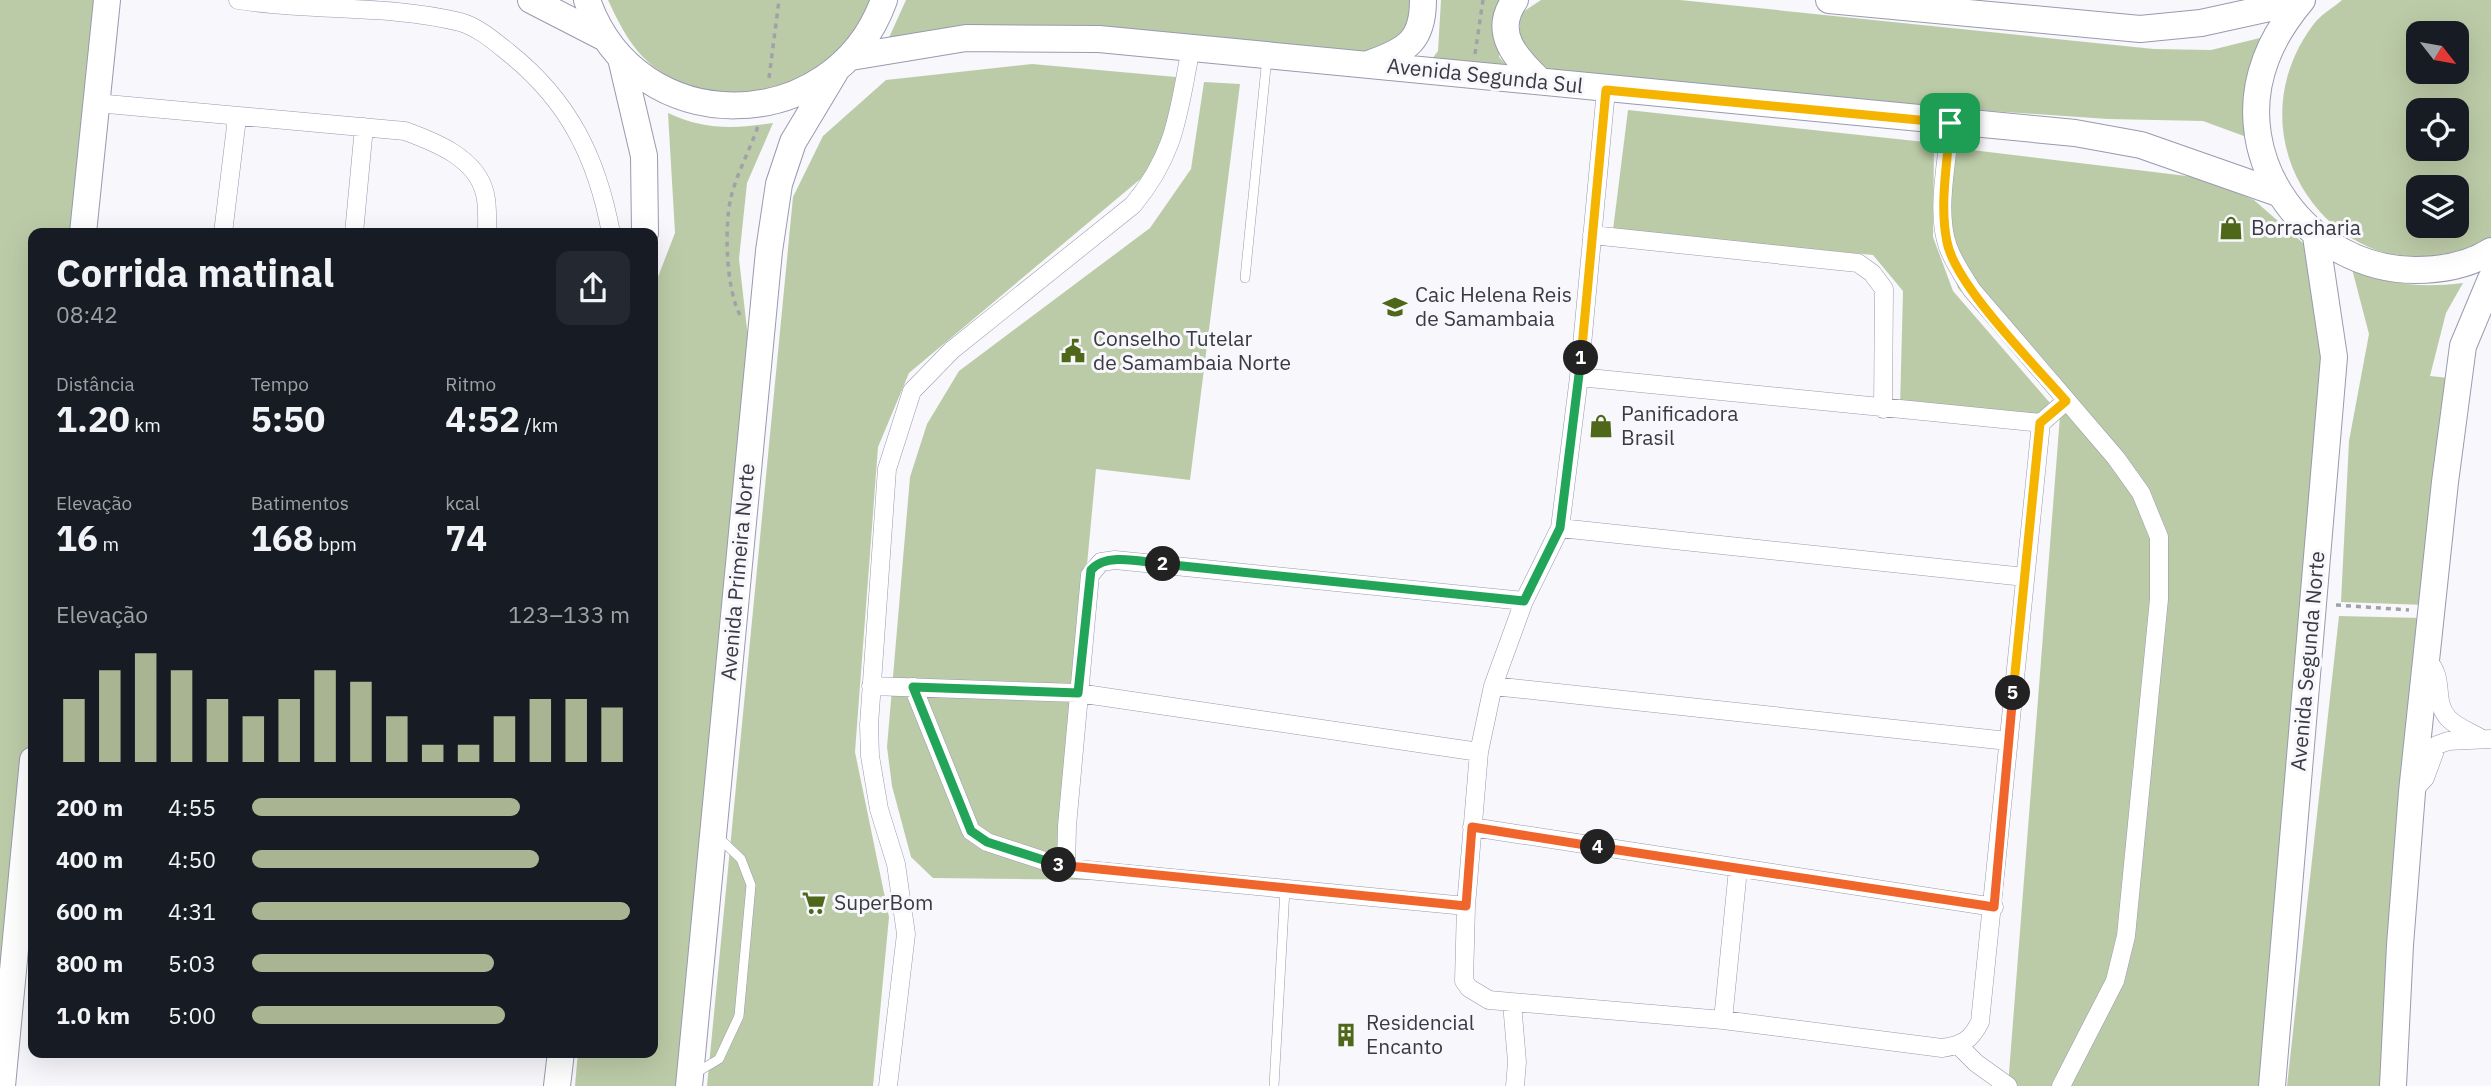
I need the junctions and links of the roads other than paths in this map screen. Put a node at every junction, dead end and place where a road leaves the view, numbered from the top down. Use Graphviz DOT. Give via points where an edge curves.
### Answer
graph roads {
  1 [pos="107,0"];
  2 [pos="238,0"];
  3 [pos="531,0"];
  4 [pos="587,0"];
  5 [pos="884,0"];
  6 [pos="1423,0"];
  7 [pos="1515,0"];
  8 [pos="1829,0"];
  9 [pos="2301,0"];
  10 [pos="1950,6"];
  11 [pos="1977,7"];
  12 [pos="613,48"];
  13 [pos="1191,48"];
  14 [pos="1268,54"];
  15 [pos="1370,63"];
  16 [pos="843,64"];
  17 [pos="1540,81"];
  18 [pos="1606,90"];
  19 [pos="96,103"];
  20 [pos="237,118"];
  21 [pos="1950,123"];
  22 [pos="364,127"];
  23 [pos="2278,193"];
  24 [pos="84,228"];
  25 [pos="224,228"];
  26 [pos="354,228"];
  27 [pos="487,228"];
  28 [pos="610,228"];
  29 [pos="645,228"];
  30 [pos="1592,235"];
  31 [pos="2316,236"];
  32 [pos="2491,251"];
  33 [pos="1245,278"];
  34 [pos="2491,279"];
  35 [pos="1579,377"];
  36 [pos="2066,401"];
  37 [pos="1883,409"];
  38 [pos="2040,423"];
  39 [pos="1560,528"];
  40 [pos="2025,577"];
  41 [pos="1524,601"];
  42 [pos="2427,660"];
  43 [pos="871,686"];
  44 [pos="1493,686"];
  45 [pos="913,687"];
  46 [pos="1078,693"];
  47 [pos="2486,739"];
  48 [pos="2008,741"];
  49 [pos="1479,752"];
  50 [pos="2412,792"];
  51 [pos="1472,827"];
  52 [pos="713,832"];
  53 [pos="1066,868"];
  54 [pos="1738,869"];
  55 [pos="28,876"];
  56 [pos="1285,889"];
  57 [pos="1466,906"];
  58 [pos="1994,907"];
  59 [pos="25,946"];
  60 [pos="1512,1003"];
  61 [pos="1723,1020"];
  62 [pos="1959,1046"];
  63 [pos="560,1058"];
  64 [pos="689,1081"];
  65 [pos="2,1086"];
  66 [pos="557,1086"];
  67 [pos="888,1086"];
  68 [pos="1274,1086"];
  69 [pos="1515,1086"];
  70 [pos="2008,1086"];
  71 [pos="2061,1086"];
  72 [pos="2272,1086"];
  73 [pos="2393,1086"];
  1 -- 19 [label="main road"];
  2 -- 28 [label="street" via="403,12 462,23 487,35 555,95 585,145"];
  3 -- 12 [label="main road"];
  4 -- 12 [label="main road"];
  5 -- 16 [label="main road, Avenida Primeira Norte" via="876,22"];
  6 -- 15 [label="main road" via="1423,22 1416,37 1404,49"];
  7 -- 17 [label="main road" via="1506,13 1507,43"];
  8 -- 10 [label="main road"];
  9 -- 11 [label="main road" via="2201,23 2140,29"];
  9 -- 23 [label="main road" via="2270,49 2257,93 2264,161"];
  10 -- 11 [label="main road"];
  12 -- 16 [label="main road" via="658,87 702,104 748,107 794,96"];
  12 -- 29 [label="main road" via="644,156"];
  13 -- 14 [label="main road, Avenida Segunda Sul"];
  13 -- 16 [label="main road, Avenida Segunda Sul" via="1026,36 966,38"];
  13 -- 43 [label="street" via="1172,145 1153,181 1133,205 952,350 912,391 887,469"];
  14 -- 15 [label="main road, Avenida Segunda Sul"];
  14 -- 33 [label="lane"];
  15 -- 17 [label="main road, Avenida Segunda Sul"];
  16 -- 52 [label="main road, Avenida Primeira Norte" via="793,142 779,184"];
  17 -- 18 [label="main road, Avenida Segunda Sul"];
  18 -- 21 [label="main road, Avenida Segunda Sul"];
  18 -- 30 [label="street"];
  19 -- 20 [label="street"];
  19 -- 24 [label="main road"];
  20 -- 22 [label="street"];
  20 -- 25 [label="street"];
  21 -- 23 [label="main road, Avenida Segunda Sul" via="2075,133 2141,145"];
  21 -- 36 [label="street" via="1944,216 1947,244 1972,290"];
  22 -- 26 [label="street"];
  22 -- 27 [label="street" via="405,131 459,157 485,191"];
  23 -- 31 [label="main road"];
  30 -- 35 [label="street"];
  30 -- 37 [label="street" via="1858,263 1872,272 1884,289"];
  31 -- 32 [label="main road" via="2341,253 2398,270 2458,265"];
  31 -- 72 [label="main road, Avenida Segunda Norte" via="2334,357"];
  34 -- 42 [label="main road" via="2463,346"];
  35 -- 37 [label="street"];
  35 -- 39 [label="street"];
  36 -- 38 [label="street"];
  36 -- 71 [label="street" via="2141,493 2159,537 2159,599 2126,936 2115,981"];
  37 -- 38 [label="street"];
  38 -- 40 [label="street"];
  39 -- 40 [label="street"];
  39 -- 41 [label="street"];
  40 -- 48 [label="street"];
  41 -- 44 [label="street"];
  41 -- 46 [label="street" via="1196,566 1101,562 1090,575"];
  42 -- 47 [label="street" via="2438,675 2445,715"];
  42 -- 50 [label="main road"];
  43 -- 45 [label="street"];
  43 -- 67 [label="street" via="870,756 906,934"];
  44 -- 48 [label="street"];
  44 -- 49 [label="street"];
  45 -- 46 [label="street"];
  45 -- 53 [label="street" via="971,831 987,842"];
  46 -- 49 [label="street"];
  46 -- 53 [label="street"];
  47 -- 50 [label="street" via="2437,745 2425,778"];
  48 -- 58 [label="street"];
  49 -- 51 [label="street"];
  50 -- 73 [label="main road"];
  51 -- 54 [label="street"];
  51 -- 57 [label="street"];
  52 -- 64 [label="main road, Avenida Primeira Norte"];
  52 -- 64 [label="lane" via="741,859 751,885 739,1016 719,1059"];
  53 -- 56 [label="street"];
  54 -- 58 [label="street"];
  54 -- 61 [label="street"];
  55 -- 59 [label="main road"];
  56 -- 57 [label="street"];
  56 -- 68 [label="lane"];
  57 -- 60 [label="street" via="1464,981 1478,995"];
  58 -- 62 [label="street" via="1980,1022 1972,1038"];
  59 -- 65 [label="main road"];
  60 -- 61 [label="street"];
  60 -- 69 [label="street"];
  61 -- 62 [label="street" via="1942,1048"];
  62 -- 70 [label="street"];
  63 -- 66 [label="main road"];
}
